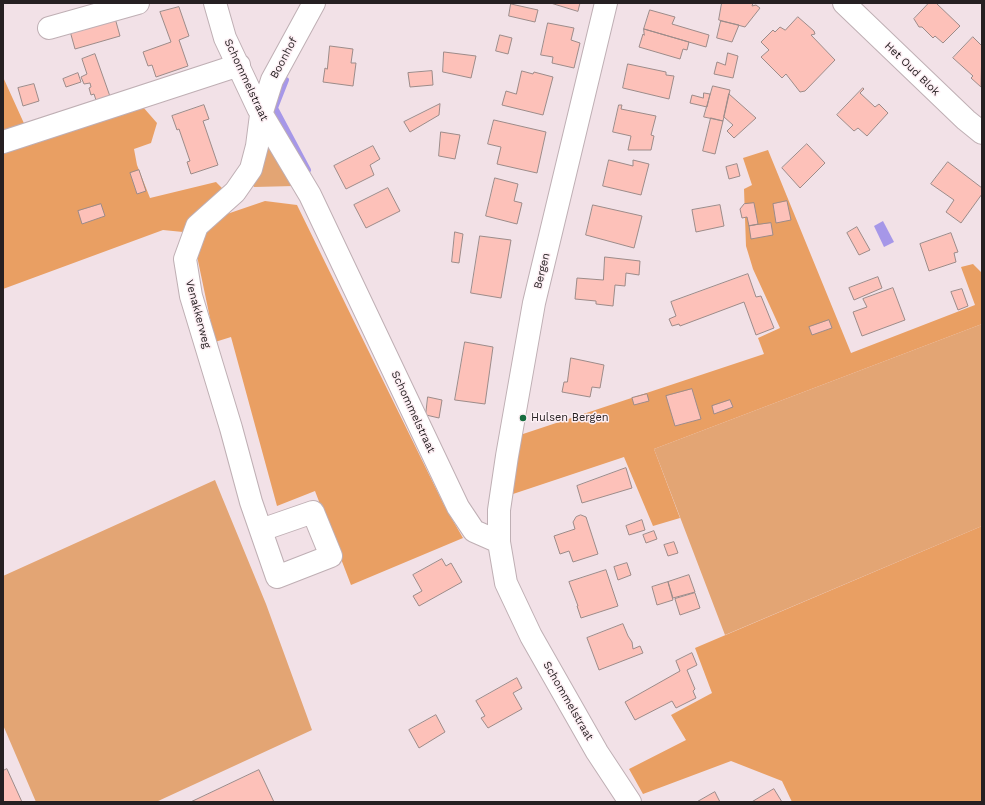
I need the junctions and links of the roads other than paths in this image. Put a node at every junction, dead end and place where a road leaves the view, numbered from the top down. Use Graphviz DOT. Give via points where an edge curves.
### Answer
graph roads {
  1 [pos="138,3"];
  2 [pos="215,3"];
  3 [pos="314,3"];
  4 [pos="606,3"];
  5 [pos="844,3"];
  6 [pos="49,28"];
  7 [pos="239,65"];
  8 [pos="261,115"];
  9 [pos="982,133"];
  10 [pos="3,142"];
  11 [pos="260,530"];
  12 [pos="499,542"];
  13 [pos="630,802"];
  1 -- 6 [label="street"];
  2 -- 7 [label="street, Schommelstraat" via="225,38"];
  3 -- 8 [label="street, Boonhof" via="272,80"];
  4 -- 12 [label="street, Bergen" via="534,303 499,510"];
  5 -- 9 [label="street, Het Oud Blok"];
  7 -- 8 [label="street, Schommelstraat"];
  7 -- 10 [label="street"];
  8 -- 11 [label="street, Venakkerweg" via="251,169 235,192 196,226 185,259 191,296"];
  8 -- 12 [label="street, Schommelstraat" via="310,195 458,507 474,531"];
  12 -- 13 [label="street, Schommelstraat" via="506,583 531,636 597,752"];
}
